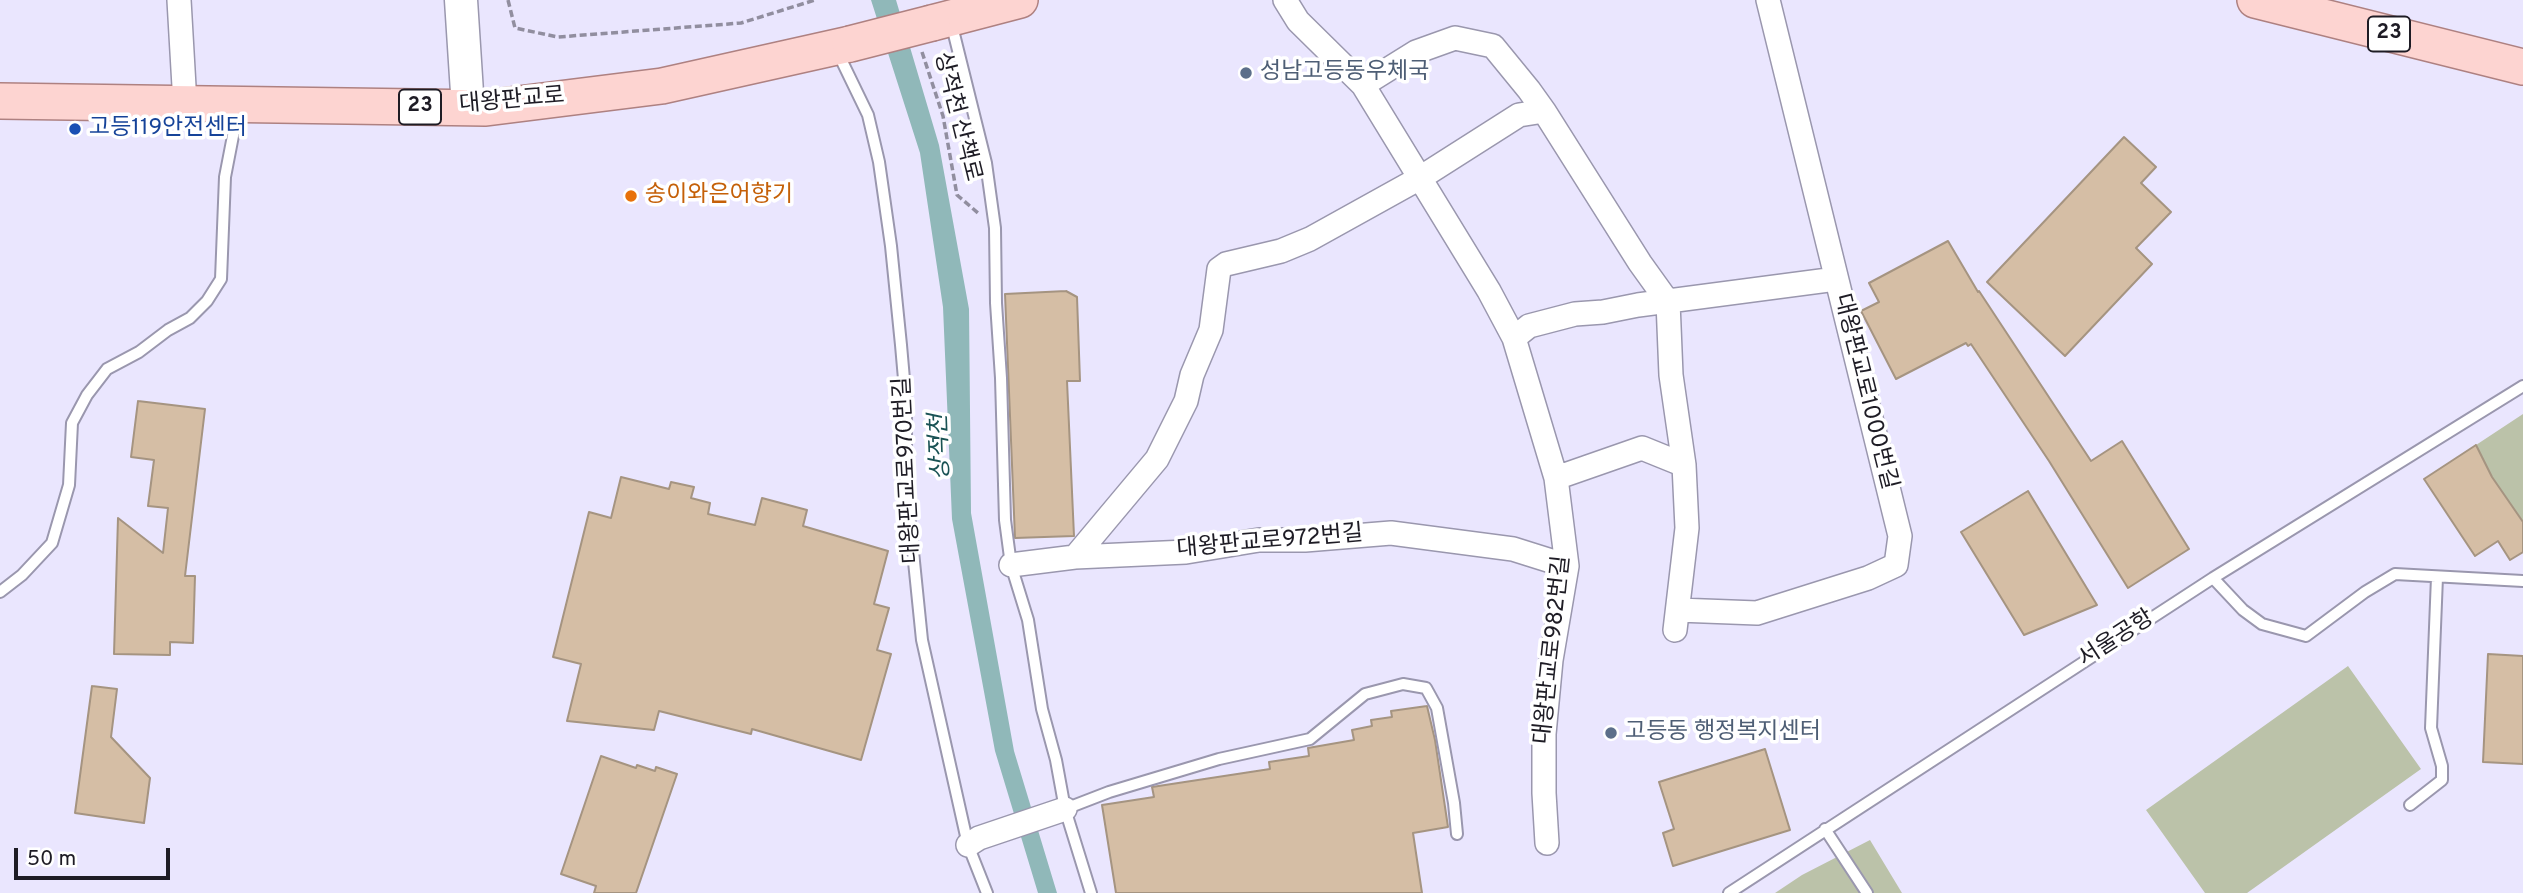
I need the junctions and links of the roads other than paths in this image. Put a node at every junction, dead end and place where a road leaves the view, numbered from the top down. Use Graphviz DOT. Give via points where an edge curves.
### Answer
graph roads {
  1 [pos="180,0"];
  2 [pos="461,0"];
  3 [pos="1020,0"];
  4 [pos="1285,0"];
  5 [pos="1768,0"];
  6 [pos="2255,0"];
  7 [pos="934,31"];
  8 [pos="843,46"];
  9 [pos="2523,67"];
  10 [pos="1363,85"];
  11 [pos="0,101"];
  12 [pos="185,104"];
  13 [pos="239,105"];
  14 [pos="468,108"];
  15 [pos="1544,111"];
  16 [pos="1420,178"];
  17 [pos="1836,279"];
  18 [pos="1668,302"];
  19 [pos="1514,338"];
  20 [pos="2523,386"];
  21 [pos="1684,465"];
  22 [pos="1556,478"];
  23 [pos="1075,556"];
  24 [pos="1012,565"];
  25 [pos="1567,566"];
  26 [pos="2437,577"];
  27 [pos="2213,578"];
  28 [pos="2523,581"];
  29 [pos="0,592"];
  30 [pos="2410,805"];
  31 [pos="1060,811"];
  32 [pos="1825,830"];
  33 [pos="1457,834"];
  34 [pos="974,841"];
  35 [pos="1547,843"];
  36 [pos="987,893"];
  37 [pos="1091,893"];
  38 [pos="1729,893"];
  39 [pos="1867,893"];
  1 -- 12 [label="street"];
  2 -- 14 [label="main road"];
  3 -- 7 [label="main road, 23"];
  4 -- 10 [label="street, 대왕판교로982번길" via="1298,21"];
  5 -- 17 [label="street, 대왕판교로1000번길"];
  6 -- 9 [label="main road, 23"];
  7 -- 8 [label="main road, 23, bridge"];
  7 -- 24 [label="lane" via="986,163 995,228 1005,520"];
  8 -- 14 [label="main road, 대왕판교로 / 23" via="662,86"];
  8 -- 34 [label="lane, 대왕판교로970번길" via="868,115 891,246 906,402 905,483 922,640"];
  10 -- 15 [label="street" via="1416,52 1455,38 1493,46"];
  10 -- 16 [label="street, 대왕판교로982번길"];
  11 -- 12 [label="main road, 대왕판교로 / 23"];
  12 -- 13 [label="main road, 대왕판교로 / 23"];
  13 -- 14 [label="main road, 대왕판교로 / 23"];
  13 -- 29 [label="lane" via="225,177 221,279 190,318 107,369 87,395 72,423 69,485 52,543"];
  15 -- 16 [label="street" via="1520,115"];
  15 -- 18 [label="street"];
  16 -- 19 [label="street, 대왕판교로982번길"];
  16 -- 23 [label="street" via="1310,239 1219,269 1211,330 1186,401 1157,459"];
  17 -- 18 [label="street"];
  17 -- 21 [label="street, 대왕판교로1000번길" via="1900,536 1896,565 1757,612 1676,620 1687,528"];
  18 -- 19 [label="street" via="1575,314 1529,326"];
  18 -- 21 [label="street" via="1671,375"];
  19 -- 22 [label="street, 대왕판교로982번길"];
  20 -- 27 [label="lane, 서울공항"];
  21 -- 22 [label="street" via="1642,448"];
  22 -- 25 [label="street, 대왕판교로982번길"];
  23 -- 24 [label="street, 대왕판교로972번길"];
  23 -- 25 [label="street, 대왕판교로972번길" via="1186,552 1259,540 1391,533 1513,549"];
  24 -- 31 [label="lane" via="1028,620 1042,709 1056,761"];
  25 -- 35 [label="street, 대왕판교로982번길" via="1544,734"];
  26 -- 27 [label="lane" via="2395,574 2306,636 2262,624"];
  26 -- 28 [label="lane"];
  26 -- 30 [label="lane" via="2431,728 2442,780"];
  27 -- 32 [label="lane, 서울공항"];
  31 -- 33 [label="lane" via="1219,759 1310,739 1366,694 1403,684 1426,688 1437,708"];
  31 -- 34 [label="street"];
  31 -- 37 [label="lane"];
  32 -- 38 [label="lane, 서울공항"];
  32 -- 39 [label="lane"];
  34 -- 36 [label="lane, 대왕판교로970번길"];
}
